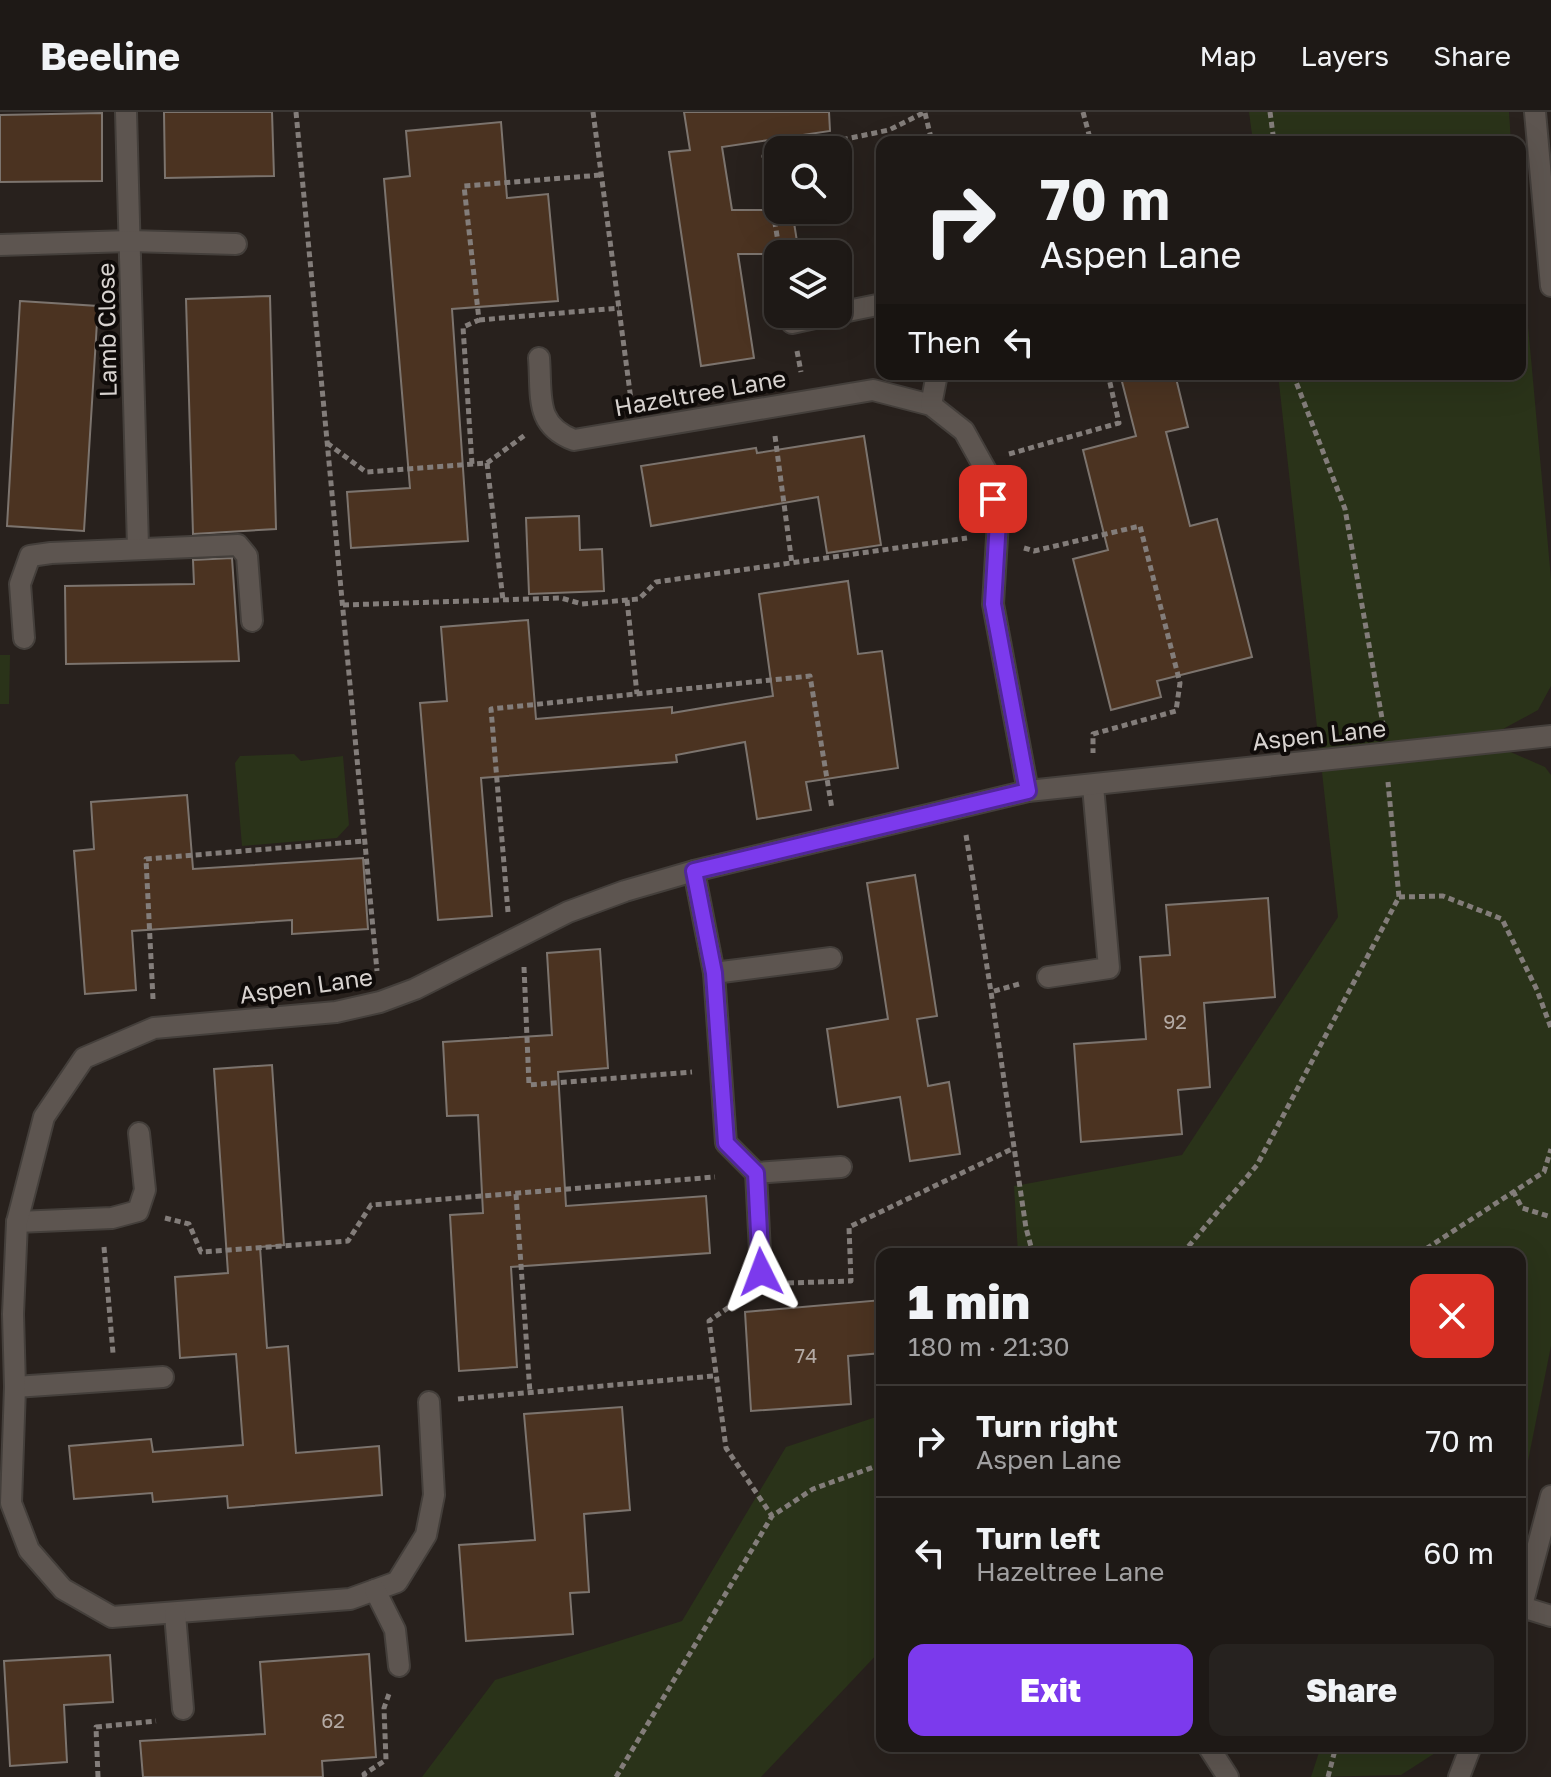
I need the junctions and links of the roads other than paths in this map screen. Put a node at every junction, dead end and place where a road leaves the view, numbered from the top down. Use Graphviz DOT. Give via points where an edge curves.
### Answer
graph roads {
  1 [pos="126,112"];
  2 [pos="1535,112"];
  3 [pos="1544,138"];
  4 [pos="130,241"];
  5 [pos="236,244"];
  6 [pos="0,245"];
  7 [pos="1551,285"];
  8 [pos="876,305"];
  9 [pos="852,311"];
  10 [pos="539,358"];
  11 [pos="936,380"];
  12 [pos="931,405"];
  13 [pos="138,547"];
  14 [pos="252,621"];
  15 [pos="24,638"];
  16 [pos="1551,736"];
  17 [pos="1093,786"];
  18 [pos="1028,791"];
  19 [pos="694,871"];
  20 [pos="831,958"];
  21 [pos="714,973"];
  22 [pos="1048,977"];
  23 [pos="139,1133"];
  24 [pos="841,1167"];
  25 [pos="756,1173"];
  26 [pos="17,1222"];
  27 [pos="761,1272"];
  28 [pos="163,1377"];
  29 [pos="15,1387"];
  30 [pos="429,1402"];
  31 [pos="1551,1496"];
  32 [pos="375,1590"];
  33 [pos="1526,1591"];
  34 [pos="1526,1611"];
  35 [pos="175,1614"];
  36 [pos="1551,1616"];
  37 [pos="399,1666"];
  38 [pos="183,1709"];
  39 [pos="1212,1752"];
  40 [pos="1469,1752"];
  41 [pos="1228,1777"];
  42 [pos="1459,1777"];
  1 -- 4 [label="street, Lamb Close"];
  2 -- 3 [label="street"];
  3 -- 7 [label="street"];
  4 -- 5 [label="street"];
  4 -- 6 [label="street"];
  4 -- 13 [label="street, Lamb Close"];
  8 -- 9 [label="street"];
  10 -- 12 [label="street, Hazeltree Lane" via="544,421 574,440 873,390"];
  11 -- 12 [label="street"];
  12 -- 18 [label="street, Hazeltree Lane" via="964,431 989,476 997,540 993,604"];
  13 -- 14 [label="street" via="238,545 247,556"];
  13 -- 15 [label="street" via="30,556 20,584"];
  16 -- 17 [label="street, Aspen Lane"];
  17 -- 18 [label="street, Aspen Lane"];
  17 -- 22 [label="street" via="1109,968"];
  18 -- 19 [label="street, Aspen Lane"];
  19 -- 21 [label="street"];
  19 -- 26 [label="street, Aspen Lane" via="568,912 380,1002 336,1012 154,1028 84,1058 44,1117"];
  20 -- 21 [label="street"];
  21 -- 25 [label="street" via="726,1143"];
  23 -- 26 [label="street" via="145,1190 138,1211"];
  24 -- 25 [label="street"];
  25 -- 27 [label="street"];
  26 -- 29 [label="street, Aspen Lane"];
  28 -- 29 [label="street"];
  29 -- 35 [label="street, Aspen Lane" via="11,1503 29,1550 63,1589 112,1617"];
  30 -- 32 [label="street, Aspen Lane" via="434,1495 426,1535 397,1582"];
  31 -- 33 [label="street"];
  32 -- 35 [label="street, Aspen Lane" via="350,1599"];
  32 -- 37 [label="street" via="395,1630"];
  34 -- 36 [label="street"];
  35 -- 38 [label="street"];
  39 -- 41 [label="street"];
  40 -- 42 [label="street"];
}
